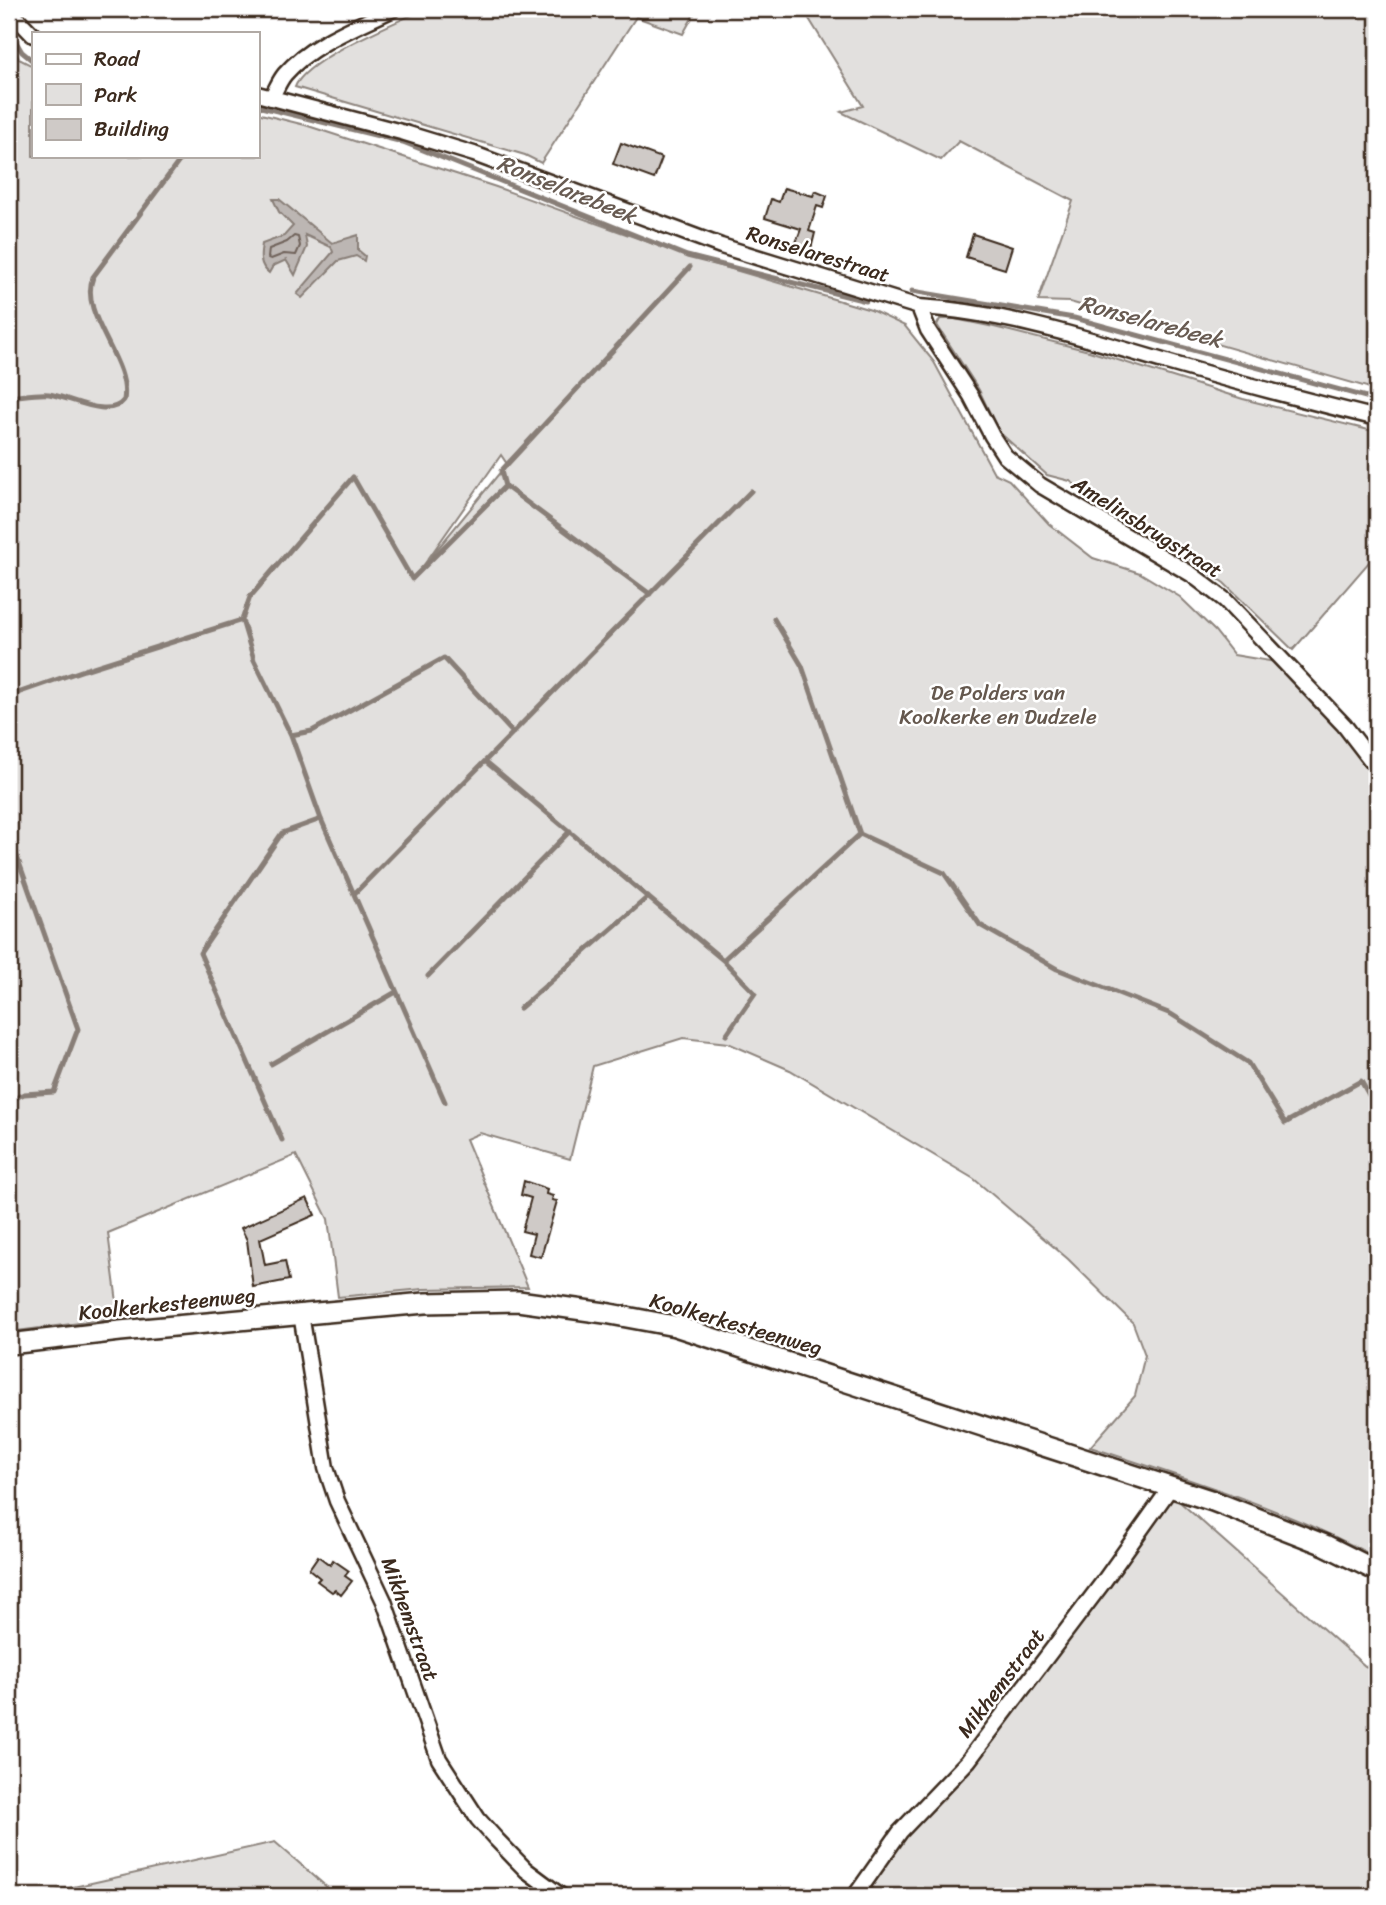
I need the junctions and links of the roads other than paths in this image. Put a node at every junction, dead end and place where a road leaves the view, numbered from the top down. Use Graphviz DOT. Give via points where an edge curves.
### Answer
graph roads {
  1 [pos="393,9"];
  2 [pos="9,10"];
  3 [pos="32,34"];
  4 [pos="264,96"];
  5 [pos="919,307"];
  6 [pos="1377,418"];
  7 [pos="1377,768"];
  8 [pos="301,1314"];
  9 [pos="9,1344"];
  10 [pos="1171,1487"];
  11 [pos="1377,1571"];
  12 [pos="561,1896"];
  13 [pos="855,1896"];
  1 -- 4 [label="street" via="301,58"];
  2 -- 3 [label="street"];
  4 -- 5 [label="street, Ronselarestraat" via="405,132 721,246"];
  5 -- 6 [label="street, Ronselarestraat" via="1028,323"];
  5 -- 7 [label="street, Amelinsbrugstraat" via="928,330 1005,456 1040,485 1191,574 1225,600 1344,725"];
  8 -- 9 [label="main road, Koolkerkesteenweg"];
  8 -- 10 [label="main road, Koolkerkesteenweg" via="425,1303 518,1301 676,1326"];
  8 -- 12 [label="street, Mikhemstraat" via="326,1468 384,1601 439,1759 478,1819 526,1870"];
  10 -- 11 [label="main road, Koolkerkesteenweg" via="1268,1521"];
  10 -- 13 [label="street, Mikhemstraat" via="968,1761 900,1832"];
}
